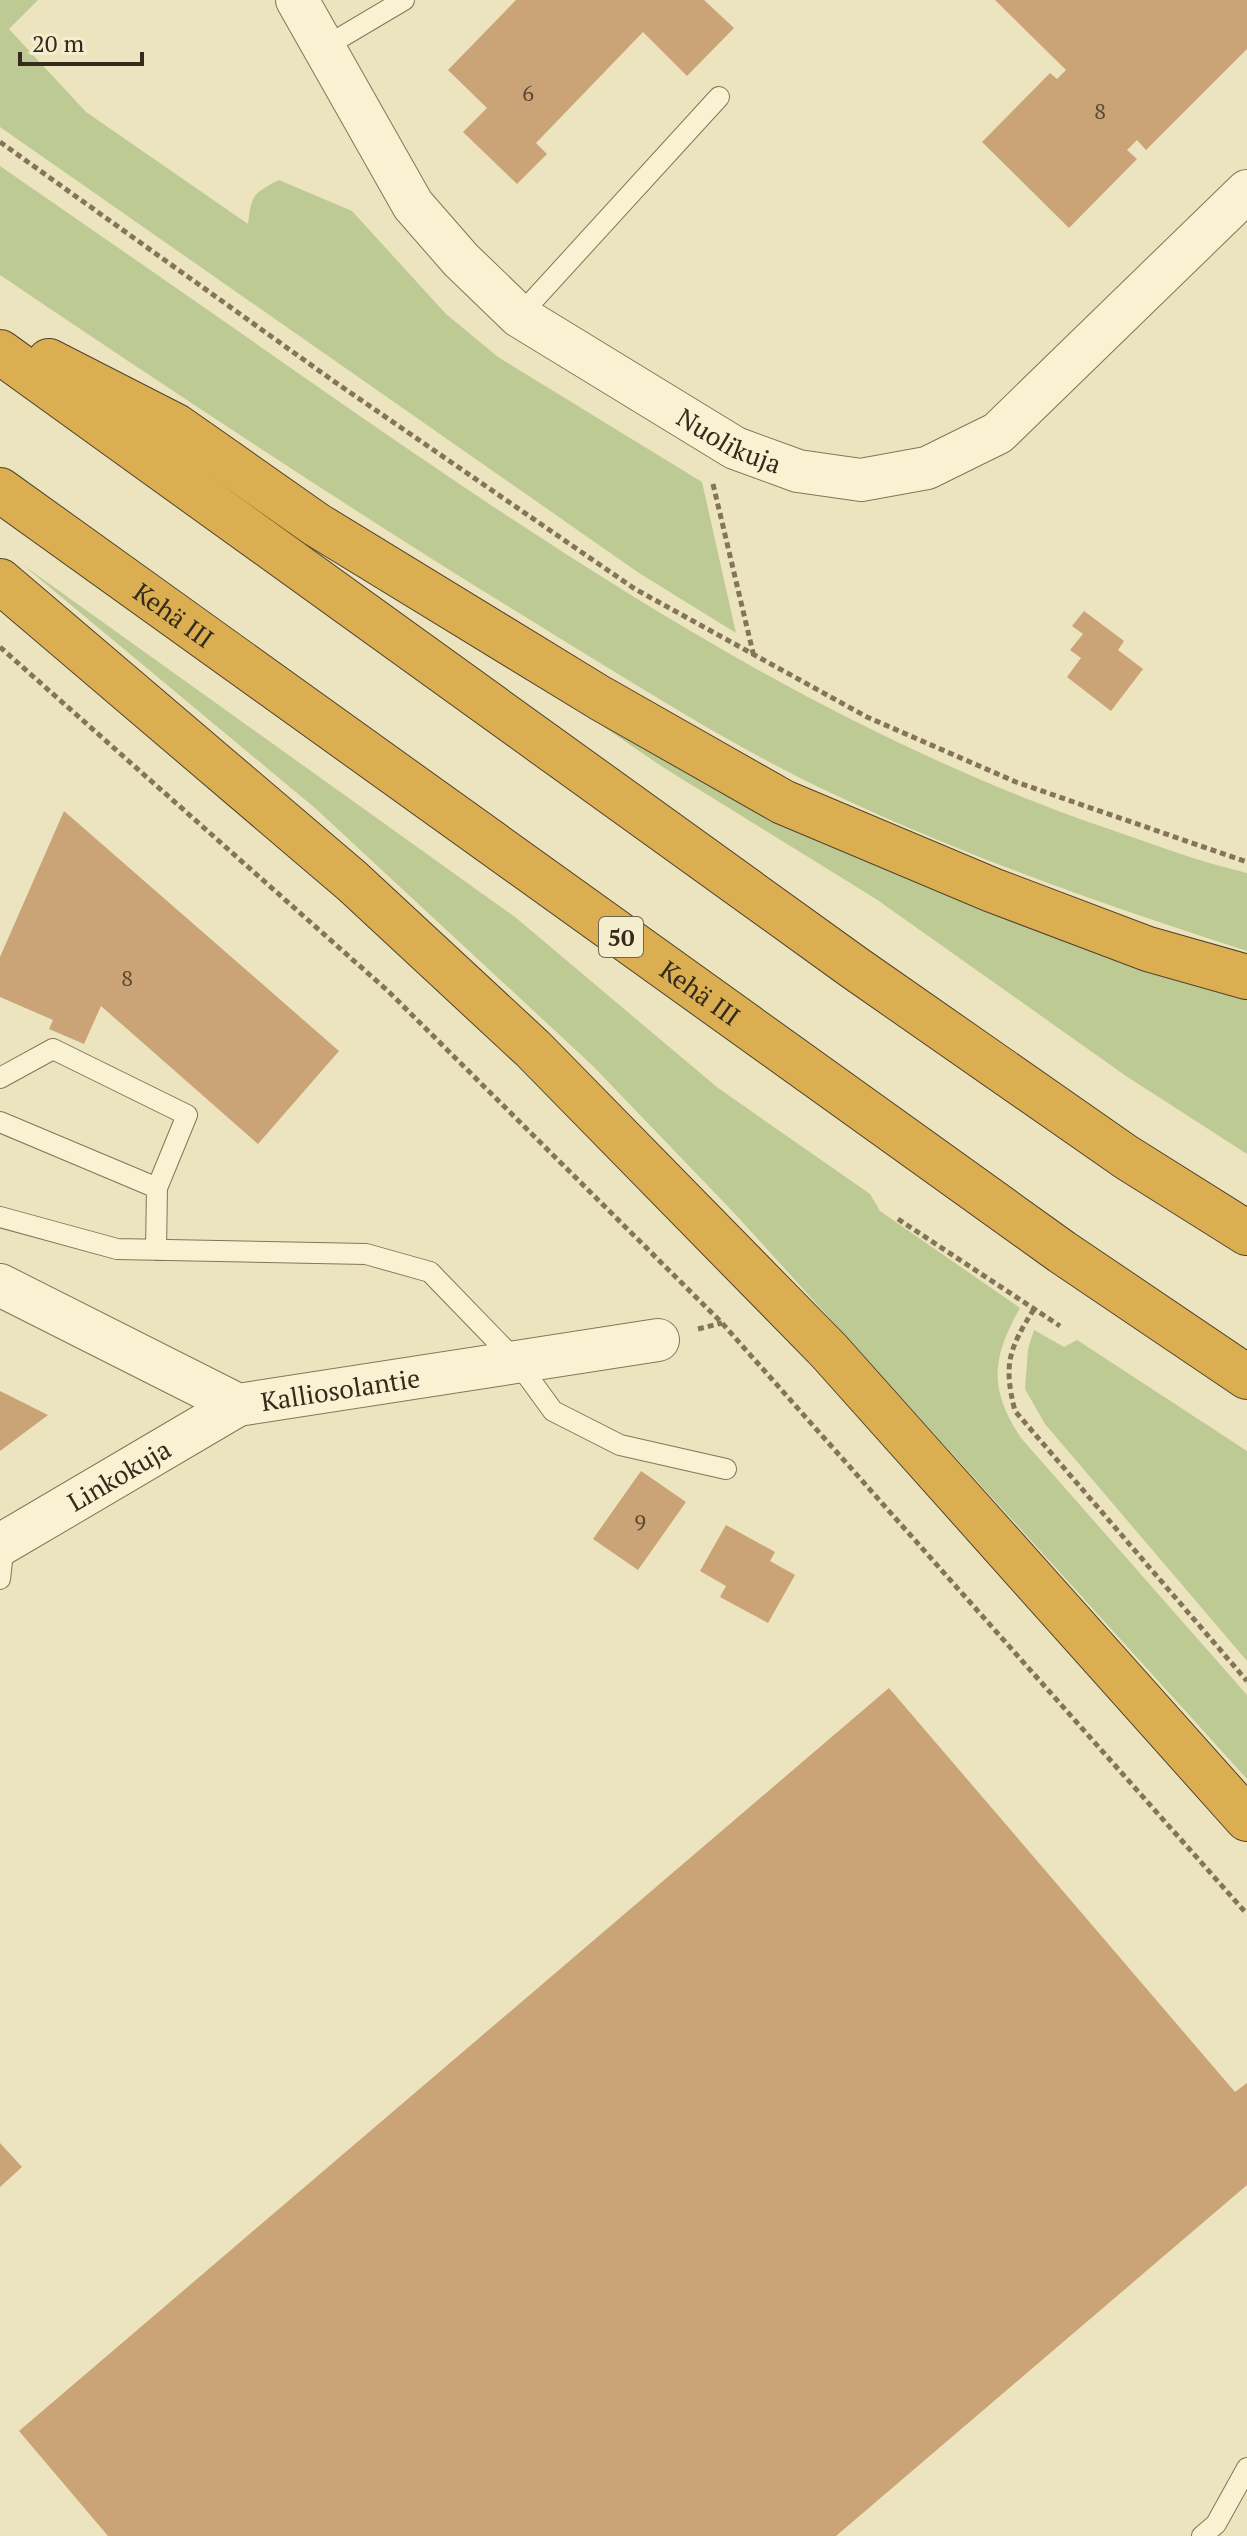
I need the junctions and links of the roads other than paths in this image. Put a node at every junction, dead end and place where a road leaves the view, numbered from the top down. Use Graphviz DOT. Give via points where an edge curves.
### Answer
graph roads {
  1 [pos="297,0"];
  2 [pos="404,0"];
  3 [pos="323,48"];
  4 [pos="719,97"];
  5 [pos="1247,191"];
  6 [pos="519,316"];
  7 [pos="0,336"];
  8 [pos="0,352"];
  9 [pos="0,490"];
  10 [pos="0,581"];
  11 [pos="1247,977"];
  12 [pos="0,1078"];
  13 [pos="0,1122"];
  14 [pos="157,1188"];
  15 [pos="0,1217"];
  16 [pos="1247,1233"];
  17 [pos="156,1250"];
  18 [pos="0,1285"];
  19 [pos="658,1340"];
  20 [pos="518,1363"];
  21 [pos="1247,1377"];
  22 [pos="238,1405"];
  23 [pos="726,1469"];
  24 [pos="1,1556"];
  25 [pos="1247,1819"];
  26 [pos="1247,2468"];
  27 [pos="1213,2532"];
  1 -- 3 [label="street, Nuolikuja"];
  2 -- 3 [label="lane"];
  3 -- 6 [label="street, Nuolikuja" via="413,205"];
  4 -- 6 [label="lane"];
  5 -- 6 [label="street, Nuolikuja" via="998,433 927,468 861,480 798,471 735,448"];
  7 -- 11 [label="highway" via="176,426 317,525 600,698 783,802 1148,949"];
  8 -- 16 [label="highway" via="855,968 1126,1157"];
  9 -- 21 [label="highway, Kehä III / 50" via="1062,1252"];
  10 -- 25 [label="highway" via="352,881 533,1049 829,1351"];
  12 -- 14 [label="lane" via="53,1049 187,1115"];
  13 -- 14 [label="lane"];
  14 -- 17 [label="lane"];
  15 -- 17 [label="lane" via="117,1249"];
  17 -- 20 [label="lane" via="366,1254 430,1272"];
  18 -- 22 [label="street, Kalliosolantie"];
  19 -- 20 [label="street, Kalliosolantie"];
  20 -- 22 [label="street, Kalliosolantie"];
  20 -- 23 [label="lane" via="553,1411 620,1445"];
  22 -- 24 [label="street, Linkokuja"];
  26 -- 27 [label="lane"];
}
